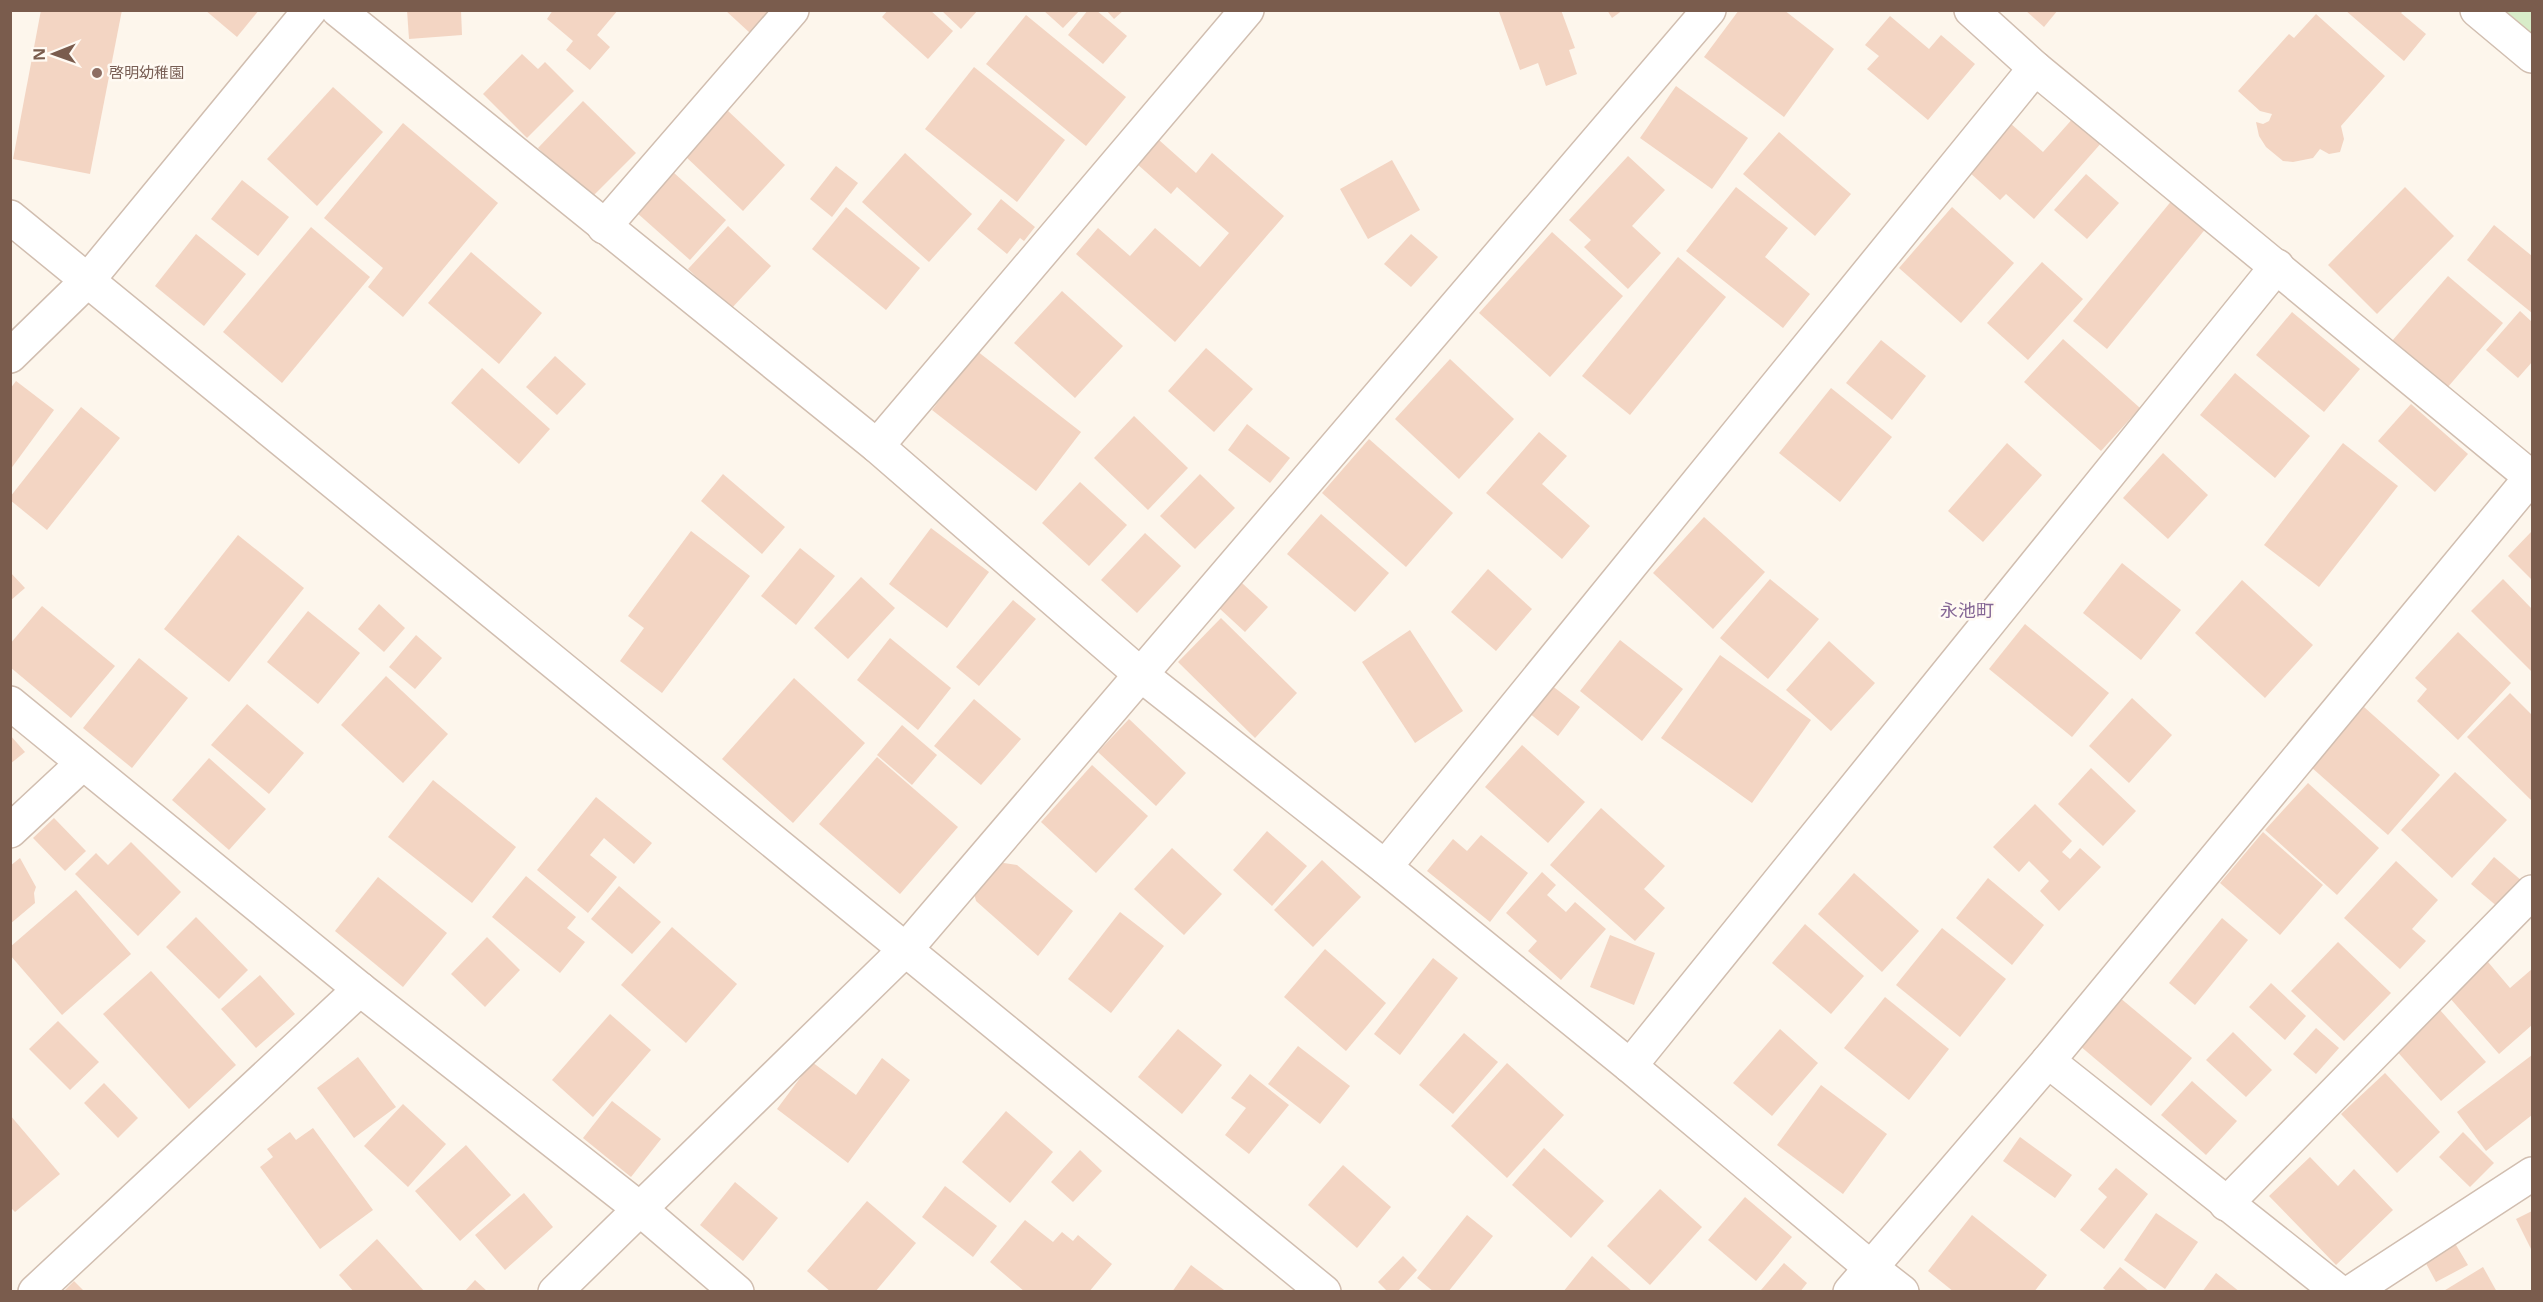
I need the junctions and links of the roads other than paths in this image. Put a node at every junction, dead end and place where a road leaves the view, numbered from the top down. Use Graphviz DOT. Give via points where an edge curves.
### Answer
graph roads {
  1 [pos="310,10"];
  2 [pos="338,10"];
  3 [pos="792,10"];
  4 [pos="1247,10"];
  5 [pos="1709,10"];
  6 [pos="1971,10"];
  7 [pos="2477,10"];
  8 [pos="2532,56"];
  9 [pos="2035,68"];
  10 [pos="10,217"];
  11 [pos="604,227"];
  12 [pos="2277,266"];
  13 [pos="88,280"];
  14 [pos="10,356"];
  15 [pos="877,446"];
  16 [pos="2532,477"];
  17 [pos="1140,674"];
  18 [pos="10,703"];
  19 [pos="83,763"];
  20 [pos="10,831"];
  21 [pos="1385,867"];
  22 [pos="2532,892"];
  23 [pos="906,948"];
  24 [pos="360,989"];
  25 [pos="2048,1061"];
  26 [pos="1630,1066"];
  27 [pos="2532,1174"];
  28 [pos="2226,1203"];
  29 [pos="640,1209"];
  30 [pos="1860,1279"];
  31 [pos="35,1292"];
  32 [pos="555,1292"];
  33 [pos="737,1292"];
  34 [pos="1324,1292"];
  35 [pos="1902,1292"];
  36 [pos="2339,1292"];
  37 [pos="2351,1292"];
  1 -- 13 [label="street"];
  2 -- 11 [label="street"];
  3 -- 11 [label="street"];
  4 -- 15 [label="street"];
  5 -- 17 [label="street"];
  6 -- 9 [label="street"];
  7 -- 8 [label="street"];
  9 -- 12 [label="street"];
  9 -- 21 [label="street"];
  10 -- 13 [label="street"];
  11 -- 15 [label="street"];
  12 -- 16 [label="street"];
  12 -- 26 [label="street"];
  13 -- 14 [label="street"];
  13 -- 23 [label="street"];
  15 -- 17 [label="street"];
  16 -- 25 [label="street"];
  17 -- 21 [label="street"];
  17 -- 23 [label="street"];
  18 -- 19 [label="street"];
  19 -- 20 [label="street"];
  19 -- 24 [label="street"];
  21 -- 26 [label="street"];
  22 -- 28 [label="street"];
  23 -- 29 [label="street"];
  23 -- 34 [label="street"];
  24 -- 29 [label="street"];
  24 -- 31 [label="street"];
  25 -- 28 [label="street"];
  25 -- 30 [label="street"];
  26 -- 30 [label="street"];
  27 -- 37 [label="street"];
  28 -- 36 [label="street"];
  29 -- 32 [label="street"];
  29 -- 33 [label="street"];
  30 -- 35 [label="street"];
}
